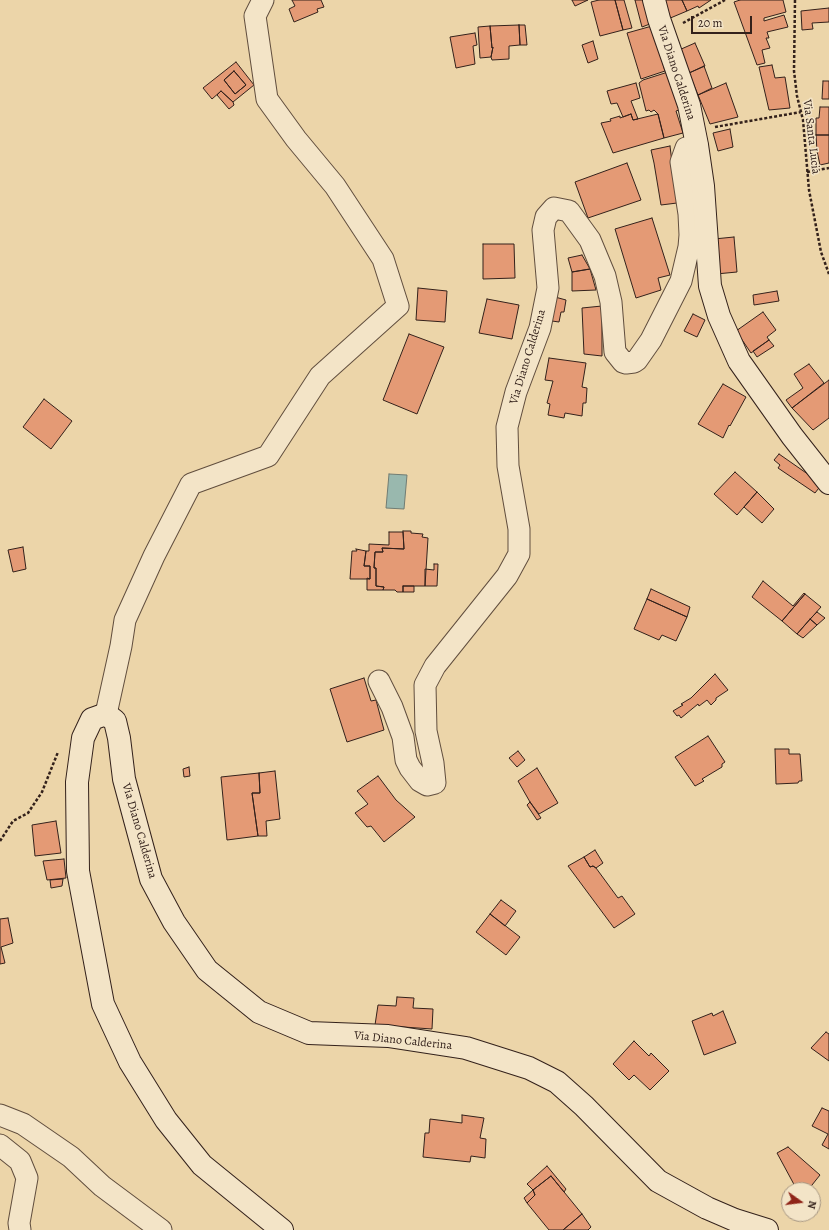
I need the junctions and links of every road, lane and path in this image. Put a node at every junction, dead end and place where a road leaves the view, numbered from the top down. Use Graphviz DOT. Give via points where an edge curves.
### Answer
graph roads {
  1 [pos="263,0"];
  2 [pos="654,0"];
  3 [pos="724,0"];
  4 [pos="795,0"];
  5 [pos="661,25"];
  6 [pos="801,112"];
  7 [pos="696,138"];
  8 [pos="829,168"];
  9 [pos="807,172"];
  10 [pos="829,274"];
  11 [pos="829,483"];
  12 [pos="379,681"];
  13 [pos="106,714"];
  14 [pos="59,750"];
  15 [pos="0,841"];
  16 [pos="0,1116"];
  17 [pos="0,1145"];
  18 [pos="20,1230"];
  19 [pos="161,1230"];
  20 [pos="282,1230"];
  21 [pos="767,1230"];
  1 -- 13 [label="street" via="255,16 267,99 335,186 383,259 398,306 320,376 268,456 191,484 125,620"];
  2 -- 5 [label="main road, Via Diano Calderina"];
  3 -- 5 [label="path" via="681,24"];
  4 -- 6 [label="path, Via Santa Lucia" via="794,71"];
  5 -- 7 [label="main road, Via Diano Calderina" via="689,105"];
  6 -- 7 [label="path"];
  6 -- 9 [label="path, Via Santa Lucia"];
  7 -- 11 [label="main road, Via Diano Calderina" via="703,186 710,286 719,316 739,361"];
  7 -- 12 [label="street, Via Diano Calderina" via="686,148 681,162 690,235 681,281 651,340 634,362 623,362 615,352 611,302 605,276 590,240 569,211 554,208 546,217 543,230 548,288 540,328 516,392 508,427 508,466 519,529 519,554 507,576 435,666 425,685 426,732 435,783 427,785 420,781 410,768 401,731"];
  8 -- 9 [label="path"];
  9 -- 10 [label="path, Via Santa Lucia" via="821,252"];
  13 -- 20 [label="main road" via="92,720 83,738 77,782 78,871 103,1004 130,1062 166,1120 202,1165"];
  13 -- 21 [label="main road, Via Diano Calderina" via="115,721 120,738 124,779 151,879 174,922 207,970 259,1012 309,1033 388,1036 466,1048 529,1068 557,1082 658,1181 707,1208"];
  14 -- 15 [label="path" via="42,792 28,813 13,821"];
  16 -- 19 [label="street" via="24,1124 71,1157 102,1186"];
  17 -- 18 [label="street" via="20,1161 27,1178"];
}
